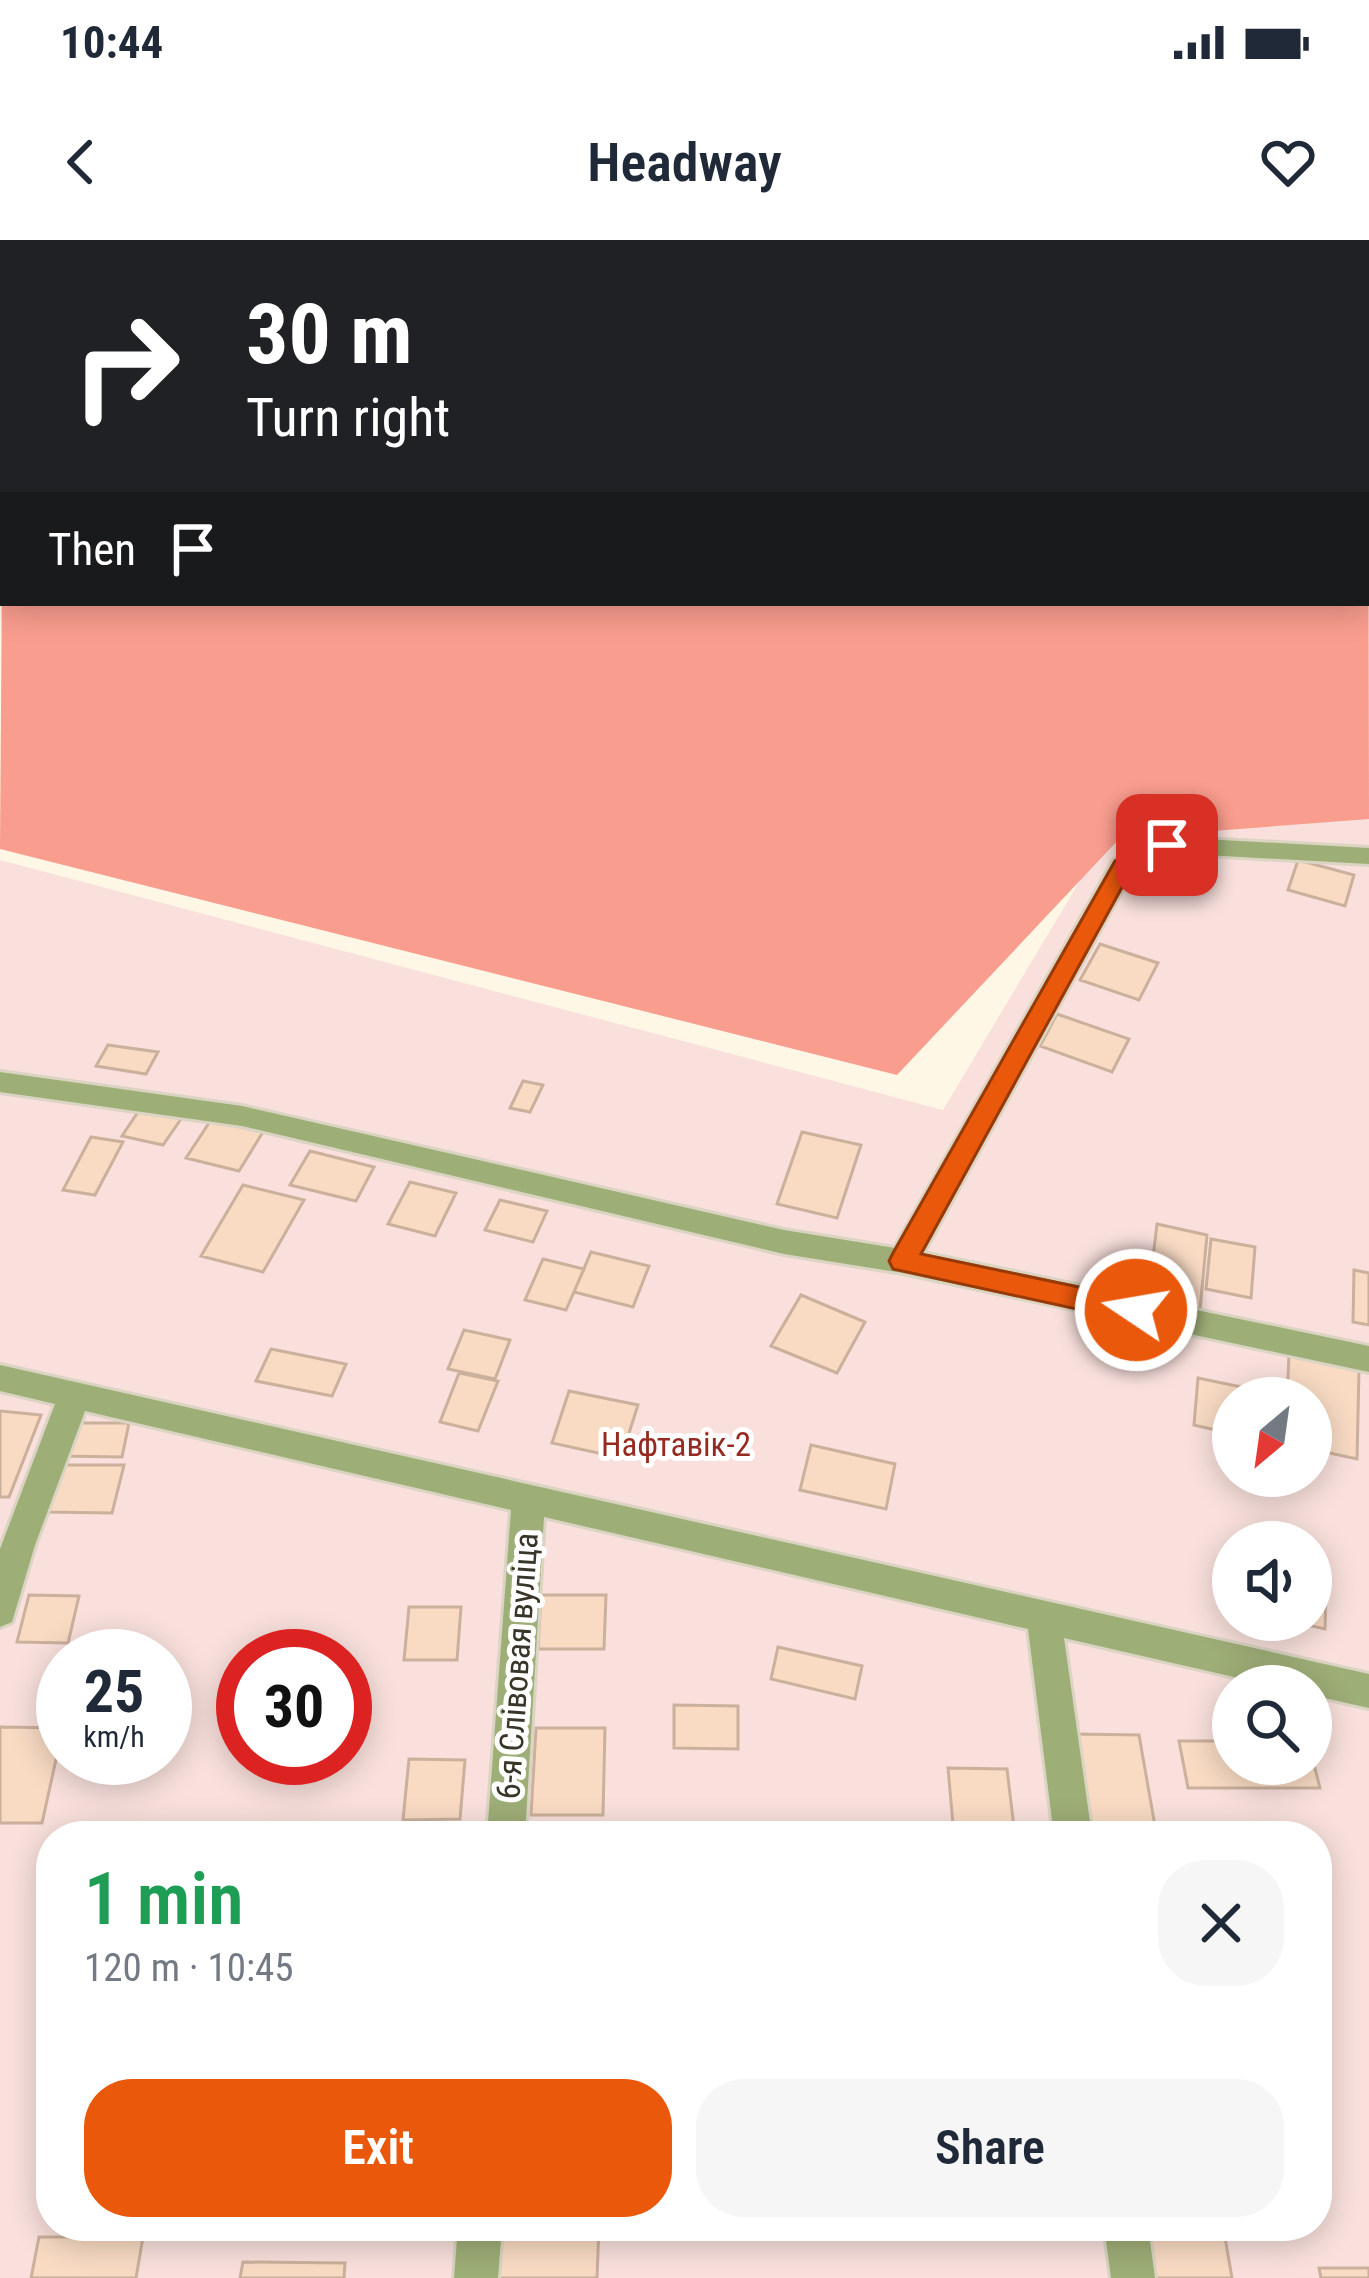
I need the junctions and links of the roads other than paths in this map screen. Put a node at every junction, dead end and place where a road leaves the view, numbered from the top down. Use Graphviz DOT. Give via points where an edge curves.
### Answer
graph roads {
  1 [pos="1369,856"];
  2 [pos="0,1082"];
  3 [pos="903,1261"];
  4 [pos="1369,1360"];
  5 [pos="0,1378"];
  6 [pos="74,1396"];
  7 [pos="529,1496"];
  8 [pos="0,1611"];
  9 [pos="1043,1613"];
  10 [pos="1369,1691"];
  11 [pos="507,1821"];
  12 [pos="1071,1821"];
  13 [pos="479,2241"];
  14 [pos="1128,2241"];
  15 [pos="476,2278"];
  16 [pos="1133,2278"];
  1 -- 3 [label="street" via="1167,845 1123,866"];
  2 -- 3 [label="street" via="242,1116 784,1242"];
  3 -- 4 [label="street"];
  5 -- 6 [label="street"];
  6 -- 7 [label="street"];
  6 -- 8 [label="street"];
  7 -- 9 [label="street"];
  7 -- 11 [label="street, 6-я Слівовая вуліца"];
  9 -- 10 [label="street"];
  9 -- 12 [label="street"];
  13 -- 15 [label="street"];
  14 -- 16 [label="street"];
}
